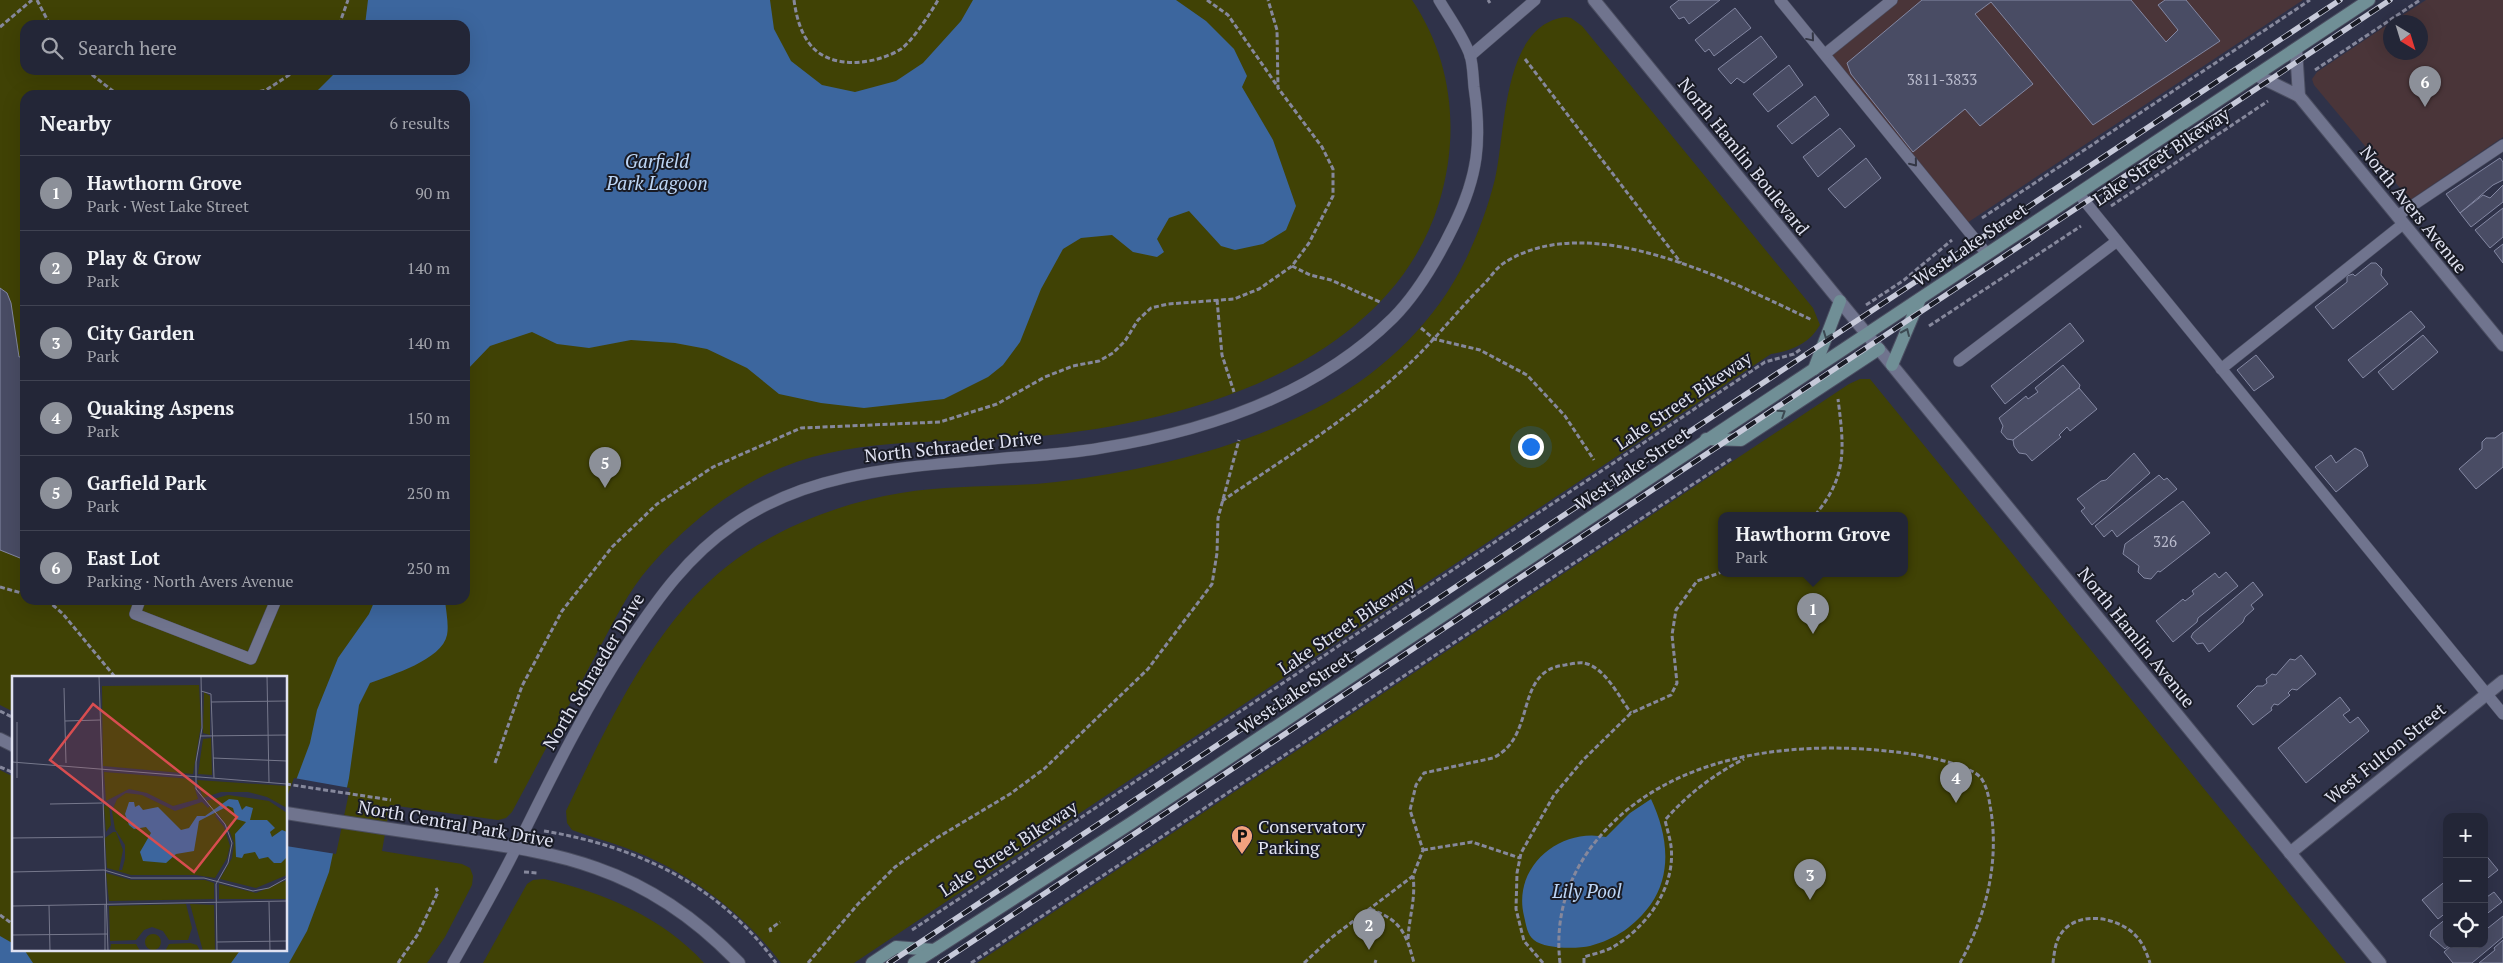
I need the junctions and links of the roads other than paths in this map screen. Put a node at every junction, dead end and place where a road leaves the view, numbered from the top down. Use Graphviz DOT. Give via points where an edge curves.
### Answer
graph roads {
  1 [pos="1439,0"];
  2 [pos="1536,0"];
  3 [pos="1594,0"];
  4 [pos="1780,0"];
  5 [pos="1892,0"];
  6 [pos="2369,0"];
  7 [pos="2296,48"];
  8 [pos="1825,54"];
  9 [pos="1470,56"];
  10 [pos="2256,75"];
  11 [pos="2299,96"];
  12 [pos="2503,145"];
  13 [pos="2078,193"];
  14 [pos="2400,220"];
  15 [pos="2117,242"];
  16 [pos="1987,254"];
  17 [pos="1920,299"];
  18 [pos="1840,301"];
  19 [pos="1867,334"];
  20 [pos="2503,345"];
  21 [pos="1879,349"];
  22 [pos="1959,361"];
  23 [pos="1892,365"];
  24 [pos="1814,369"];
  25 [pos="2222,369"];
  26 [pos="1706,439"];
  27 [pos="138,605"];
  28 [pos="274,605"];
  29 [pos="2503,682"];
  30 [pos="2487,694"];
  31 [pos="2503,714"];
  32 [pos="0,739"];
  33 [pos="12,745"];
  34 [pos="288,813"];
  35 [pos="516,848"];
  36 [pos="2290,853"];
  37 [pos="934,950"];
  38 [pos="453,963"];
  39 [pos="739,963"];
  40 [pos="872,963"];
  41 [pos="914,963"];
  42 [pos="2380,963"];
  1 -- 9 [label="lane"];
  2 -- 9 [label="lane"];
  3 -- 18 [label="street, North Hamlin Boulevard"];
  4 -- 8 [label="lane, one-way"];
  5 -- 8 [label="lane"];
  6 -- 7 [label="main road, West Lake Street"];
  7 -- 10 [label="main road, West Lake Street"];
  7 -- 11 [label="street"];
  8 -- 16 [label="lane, one-way"];
  9 -- 35 [label="lane, North Schraeder Drive" via="1478,116 1476,166 1464,205 1428,274 1396,315 1360,347 1314,379 1237,415 1099,449 870,471 815,484 740,521 692,559 661,593 607,674"];
  10 -- 11 [label="street, North Avers Avenue"];
  10 -- 13 [label="main road, West Lake Street"];
  11 -- 14 [label="street, North Avers Avenue"];
  12 -- 14 [label="lane"];
  13 -- 15 [label="lane"];
  13 -- 16 [label="main road, West Lake Street"];
  14 -- 20 [label="street, North Avers Avenue"];
  14 -- 25 [label="lane"];
  15 -- 22 [label="lane"];
  15 -- 25 [label="lane"];
  16 -- 17 [label="main road, West Lake Street"];
  17 -- 19 [label="main road, West Lake Street"];
  23 -- 17 [label="main road, one-way"];
  18 -- 19 [label="street, North Hamlin Boulevard"];
  18 -- 24 [label="main road, one-way"];
  19 -- 21 [label="street, North Hamlin Avenue"];
  19 -- 24 [label="main road, West Lake Street"];
  21 -- 23 [label="street, North Hamlin Avenue"];
  26 -- 21 [label="main road, one-way" via="1741,440"];
  23 -- 36 [label="street, North Hamlin Avenue"];
  24 -- 26 [label="main road, West Lake Street"];
  25 -- 30 [label="lane"];
  26 -- 37 [label="main road, West Lake Street" via="1131,823"];
  27 -- 28 [label="lane" via="135,614 251,659"];
  29 -- 30 [label="street, West Fulton Street"];
  30 -- 31 [label="lane"];
  30 -- 36 [label="street, West Fulton Street"];
  32 -- 33 [label="street"];
  34 -- 35 [label="street, North Central Park Drive"];
  35 -- 38 [label="lane, North Schraeder Drive"];
  35 -- 39 [label="street, North Central Park Drive" via="595,867 645,889 680,911 719,942"];
  36 -- 42 [label="street, North Hamlin Avenue"];
  37 -- 40 [label="main road" via="896,947"];
  37 -- 41 [label="main road, West Lake Street"];
}
